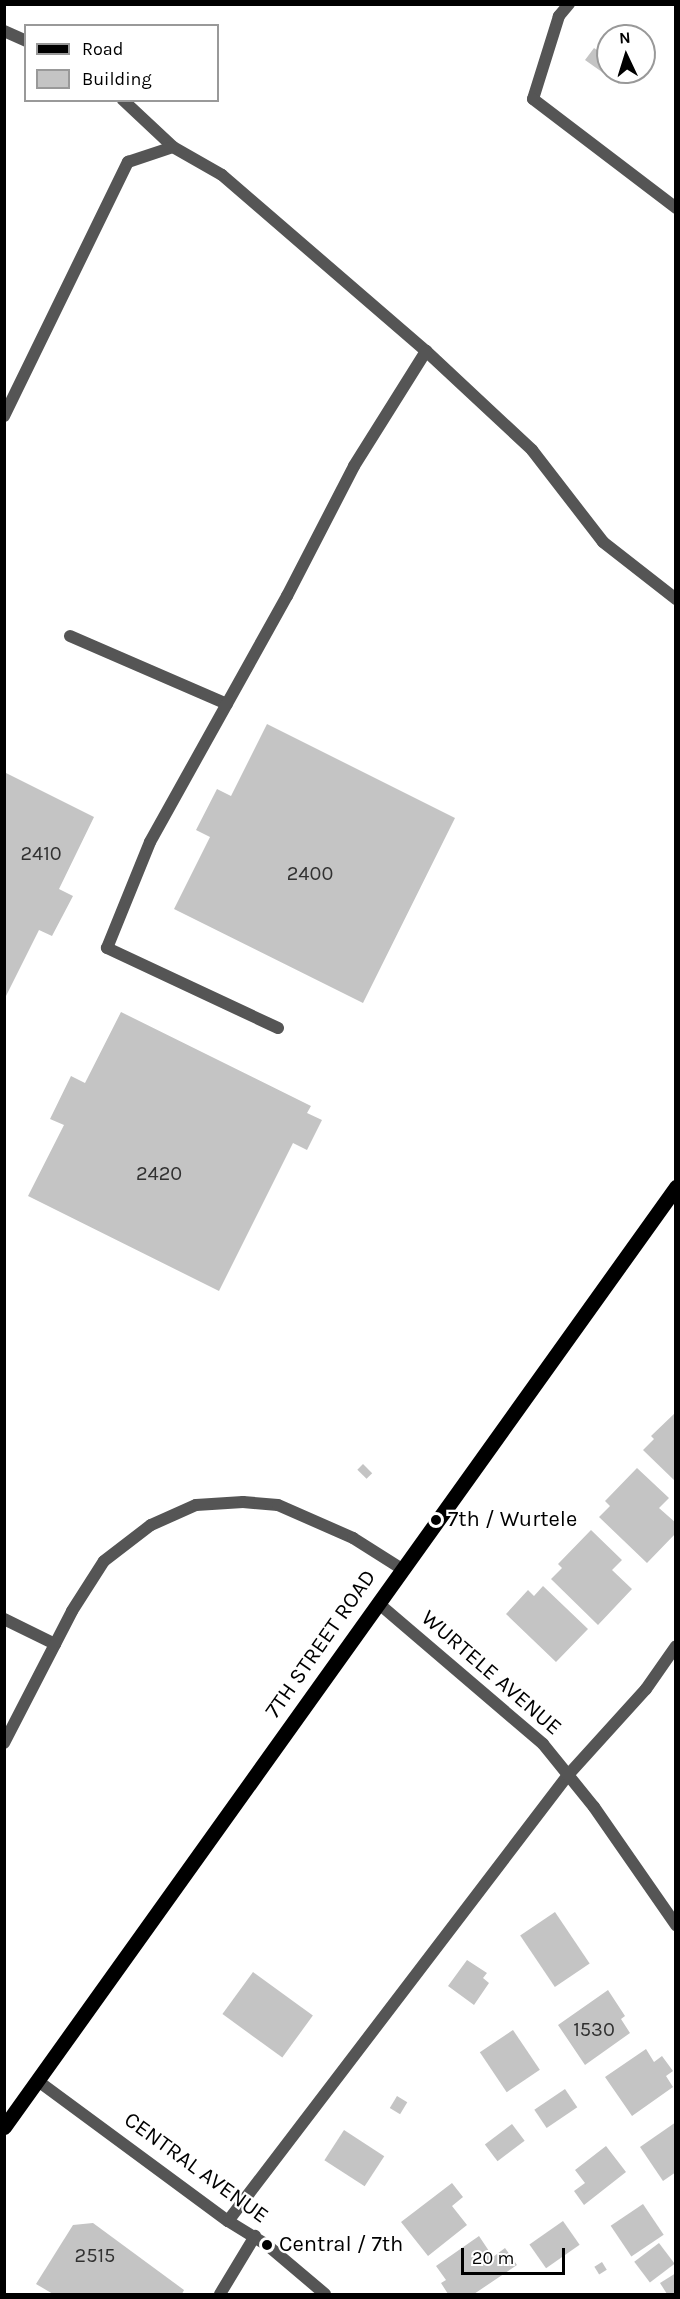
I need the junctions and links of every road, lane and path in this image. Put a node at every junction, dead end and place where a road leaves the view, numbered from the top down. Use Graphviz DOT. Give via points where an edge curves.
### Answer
graph roads {
  1 [pos="569,4"];
  2 [pos="4,31"];
  3 [pos="24,40"];
  4 [pos="125,102"];
  5 [pos="173,147"];
  6 [pos="675,208"];
  7 [pos="426,351"];
  8 [pos="4,416"];
  9 [pos="675,599"];
  10 [pos="70,636"];
  11 [pos="227,704"];
  12 [pos="278,1028"];
  13 [pos="675,1187"];
  14 [pos="402,1569"];
  15 [pos="378,1603"];
  16 [pos="4,1619"];
  17 [pos="55,1644"];
  18 [pos="675,1646"];
  19 [pos="4,1743"];
  20 [pos="568,1775"];
  21 [pos="675,1925"];
  22 [pos="38,2081"];
  23 [pos="4,2127"];
  24 [pos="228,2221"];
  25 [pos="255,2236"];
  26 [pos="220,2295"];
  27 [pos="325,2295"];
  1 -- 6 [label="street" via="559,16 532,99"];
  2 -- 3 [label="street"];
  4 -- 5 [label="street"];
  5 -- 7 [label="street" via="222,175"];
  5 -- 8 [label="street" via="128,162"];
  7 -- 9 [label="street" via="532,450 603,542"];
  7 -- 11 [label="street" via="354,466"];
  10 -- 11 [label="street"];
  11 -- 12 [label="street" via="150,842 107,948"];
  13 -- 14 [label="main road, 7TH STREET ROAD"];
  14 -- 15 [label="main road, 7TH STREET ROAD"];
  14 -- 17 [label="street" via="353,1538 278,1505 196,1505 151,1525 120,1545 104,1561"];
  15 -- 20 [label="street, WURTELE AVENUE" via="514,1715"];
  15 -- 22 [label="main road, 7TH STREET ROAD"];
  16 -- 17 [label="street"];
  17 -- 19 [label="street"];
  18 -- 20 [label="street" via="646,1689"];
  20 -- 21 [label="street, WURTELE AVENUE"];
  20 -- 24 [label="street"];
  22 -- 23 [label="main road, 7TH STREET ROAD"];
  22 -- 24 [label="street, CENTRAL AVENUE"];
  24 -- 25 [label="street, CENTRAL AVENUE"];
  25 -- 26 [label="street"];
  25 -- 27 [label="street, CENTRAL AVENUE"];
}
